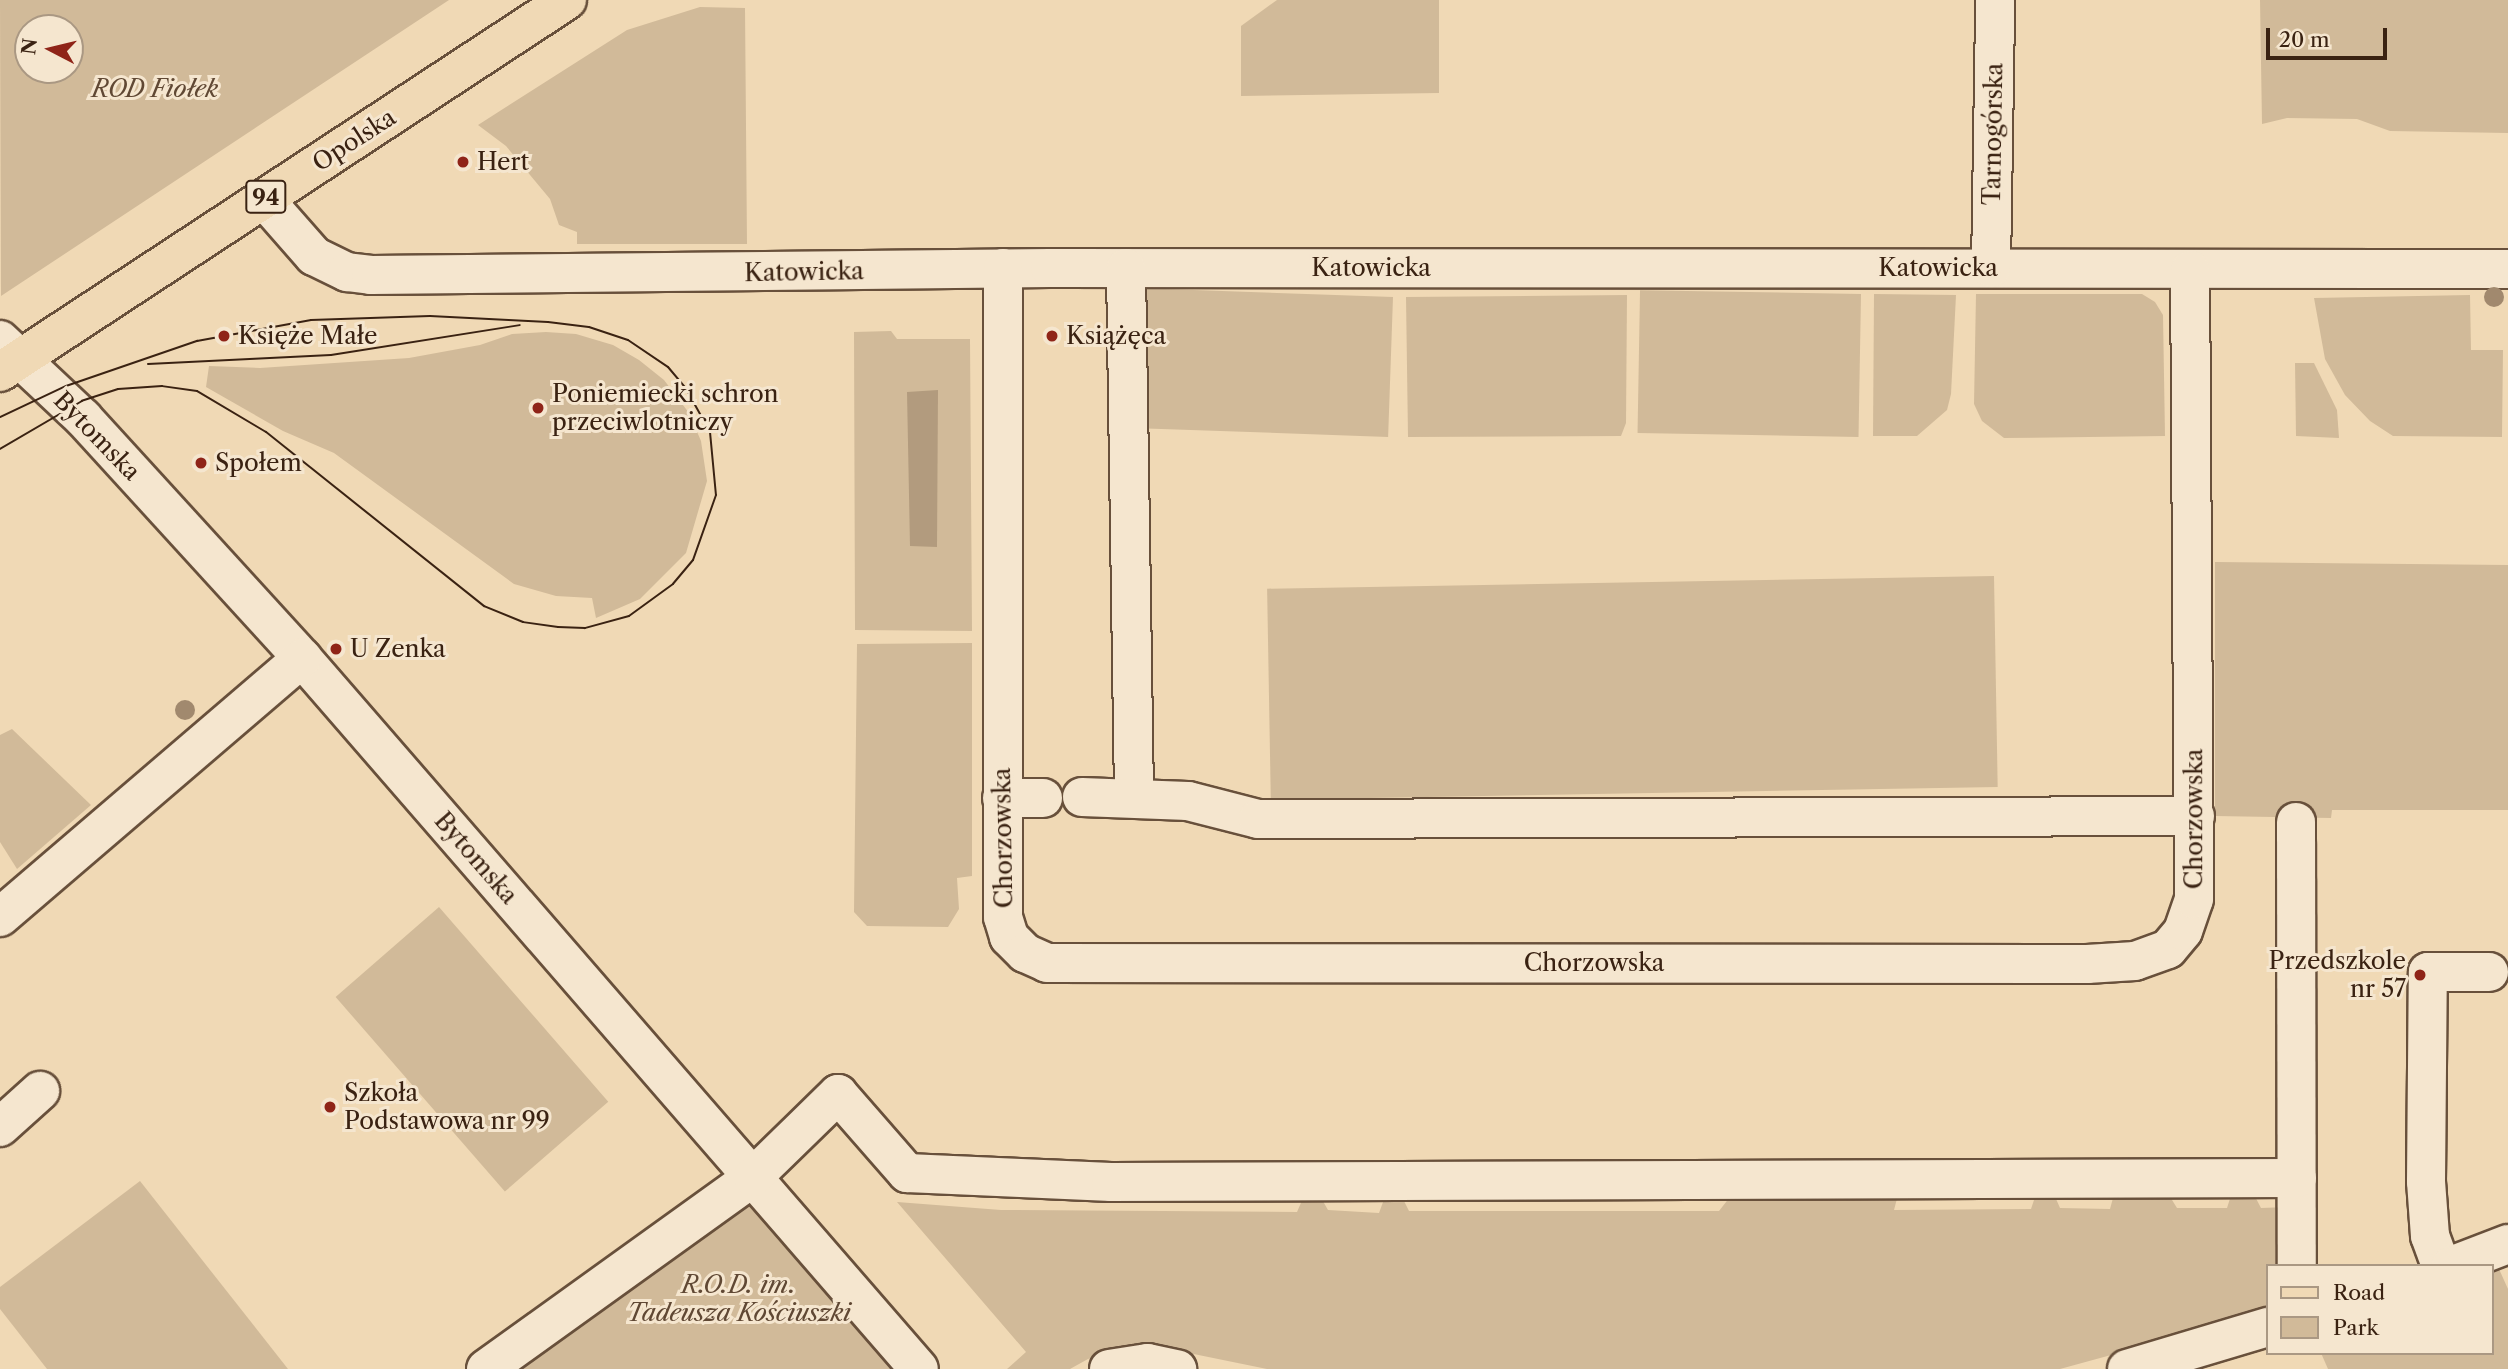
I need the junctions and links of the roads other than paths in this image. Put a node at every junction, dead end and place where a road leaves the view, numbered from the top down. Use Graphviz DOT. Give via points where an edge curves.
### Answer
graph roads {
  1 [pos="567,0"];
  2 [pos="1995,0"];
  3 [pos="264,198"];
  4 [pos="1003,268"];
  5 [pos="1126,268"];
  6 [pos="1991,268"];
  7 [pos="2508,269"];
  8 [pos="2190,270"];
  9 [pos="7,357"];
  10 [pos="302,658"];
  11 [pos="1134,796"];
  12 [pos="1082,797"];
  13 [pos="1002,798"];
  14 [pos="1043,798"];
  15 [pos="2195,816"];
  16 [pos="2297,822"];
  17 [pos="0,917"];
  18 [pos="2489,972"];
  19 [pos="40,1091"];
  20 [pos="0,1127"];
  21 [pos="753,1177"];
  22 [pos="2297,1178"];
  23 [pos="2508,1244"];
  24 [pos="2297,1264"];
  25 [pos="2440,1264"];
  26 [pos="2456,1264"];
  27 [pos="2266,1328"];
  28 [pos="486,1369"];
  29 [pos="919,1369"];
  30 [pos="1109,1369"];
  31 [pos="1177,1369"];
  32 [pos="2127,1369"];
  1 -- 3 [label="main road, Opolska / 94"];
  2 -- 6 [label="street, Tarnogórska"];
  3 -- 4 [label="street, Katowicka" via="314,256 359,274"];
  3 -- 9 [label="main road, Opolska / 94"];
  4 -- 5 [label="street, Katowicka"];
  4 -- 13 [label="street, Chorzowska"];
  5 -- 6 [label="street, Katowicka"];
  5 -- 11 [label="street"];
  6 -- 8 [label="street, Katowicka"];
  7 -- 8 [label="street, Katowicka"];
  8 -- 15 [label="street, Chorzowska"];
  9 -- 10 [label="street, Bytomska" via="83,418"];
  10 -- 17 [label="street"];
  10 -- 21 [label="street, Bytomska"];
  11 -- 12 [label="street"];
  11 -- 15 [label="street" via="1188,801 1258,819"];
  13 -- 14 [label="street"];
  13 -- 15 [label="street, Chorzowska" via="1003,917 1009,937 1025,953 1047,963 2134,961 2168,948 2183,931 2194,899"];
  16 -- 22 [label="street"];
  18 -- 25 [label="street" via="2428,972 2426,1182 2430,1236"];
  19 -- 20 [label="street"];
  21 -- 22 [label="street" via="838,1094 908,1173 1111,1182"];
  21 -- 28 [label="street"];
  21 -- 29 [label="street, Bytomska"];
  22 -- 24 [label="street"];
  23 -- 26 [label="street"];
  27 -- 32 [label="street"];
  30 -- 31 [label="street" via="1148,1363"];
}
